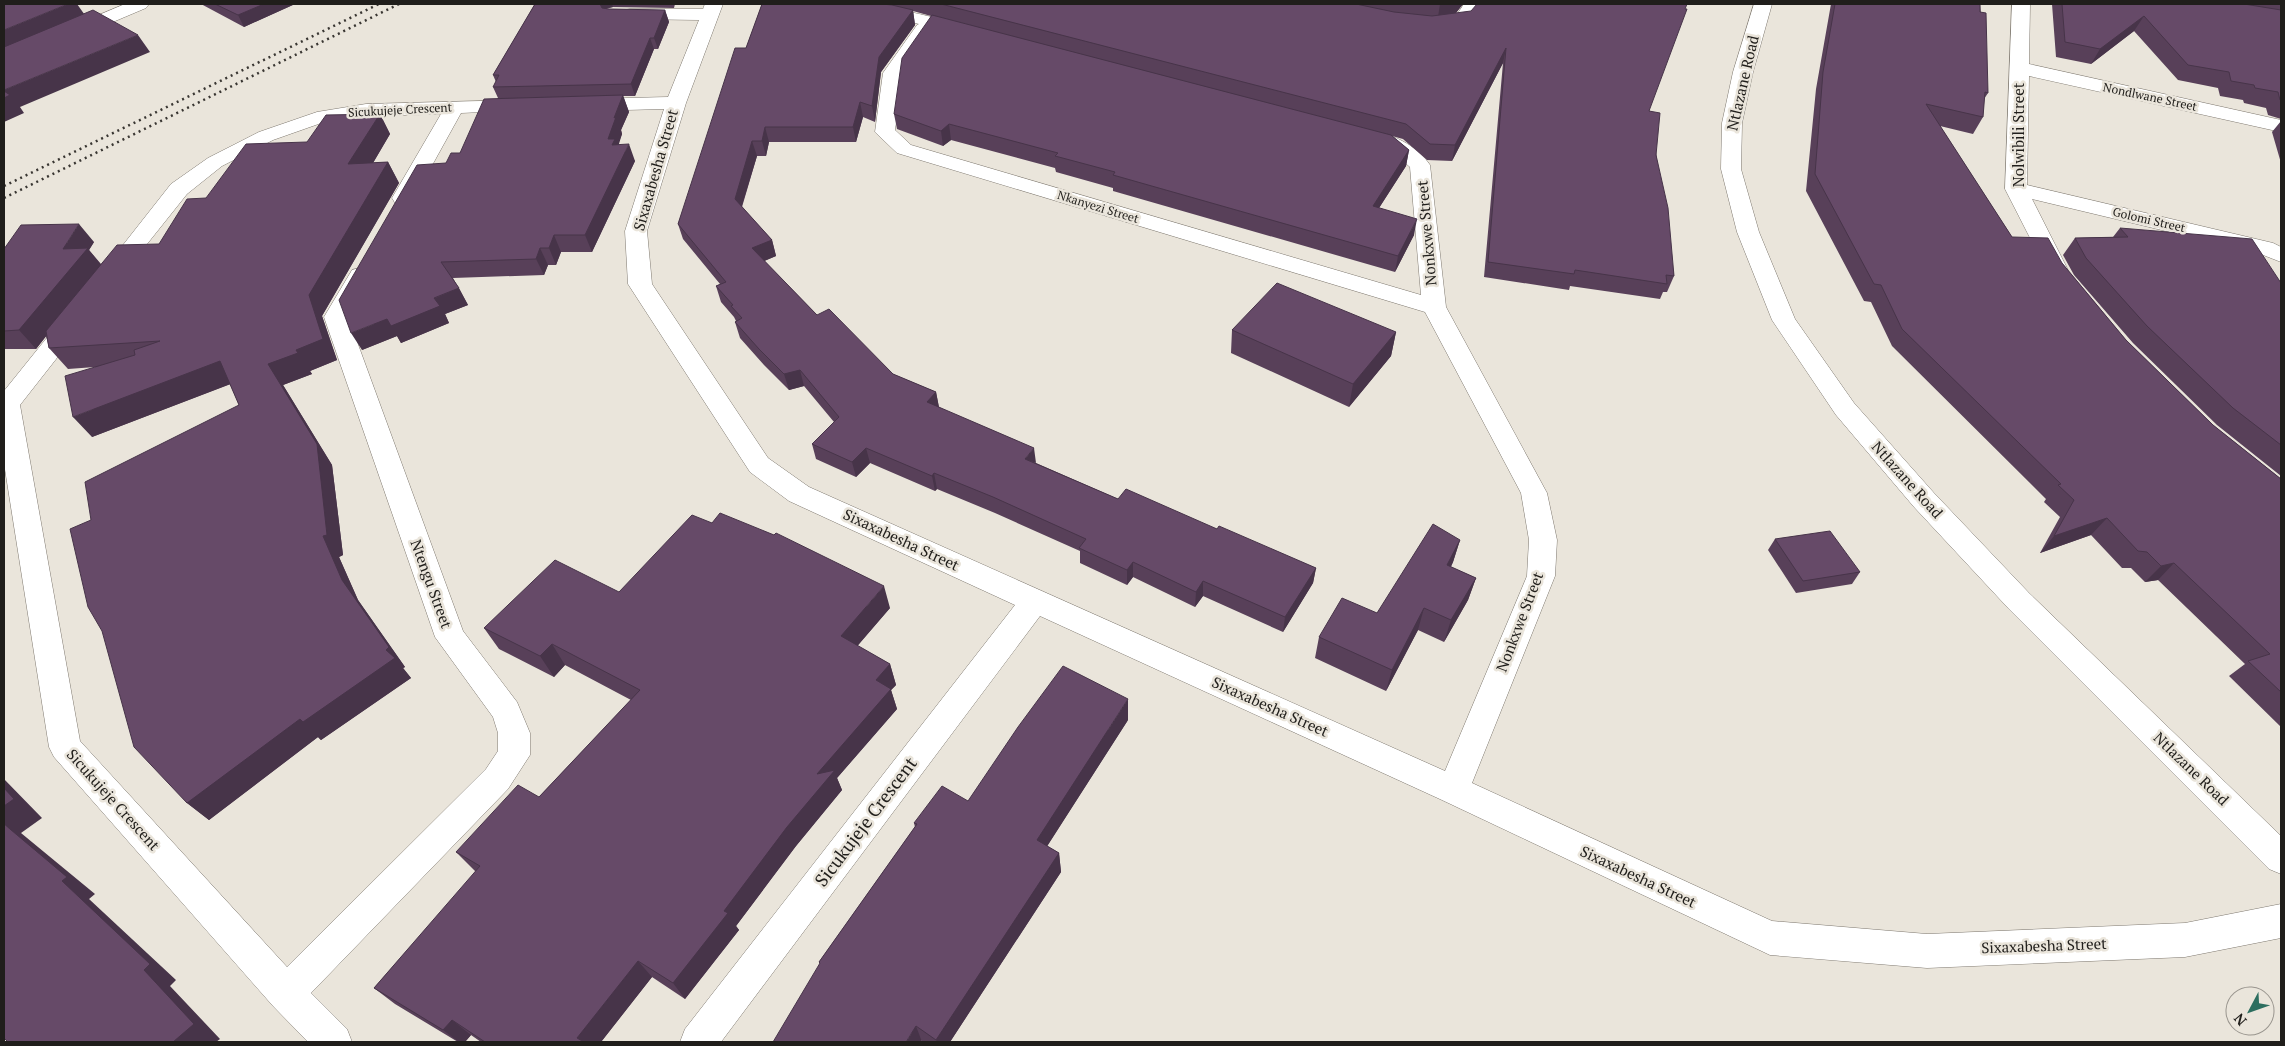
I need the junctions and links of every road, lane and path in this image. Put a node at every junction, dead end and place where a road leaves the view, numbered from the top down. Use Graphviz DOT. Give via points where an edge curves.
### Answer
graph roads {
  1 [pos="103,4"];
  2 [pos="140,4"];
  3 [pos="822,4"];
  4 [pos="1473,4"];
  5 [pos="1763,4"];
  6 [pos="2021,4"];
  7 [pos="711,9"];
  8 [pos="120,12"];
  9 [pos="613,14"];
  10 [pos="929,21"];
  11 [pos="1416,25"];
  12 [pos="986,36"];
  13 [pos="4,62"];
  14 [pos="2019,68"];
  15 [pos="676,103"];
  16 [pos="454,108"];
  17 [pos="2281,126"];
  18 [pos="1358,135"];
  19 [pos="2016,189"];
  20 [pos="392,216"];
  21 [pos="374,250"];
  22 [pos="2281,255"];
  23 [pos="2068,286"];
  24 [pos="1434,307"];
  25 [pos="5,405"];
  26 [pos="1035,601"];
  27 [pos="1453,790"];
  28 [pos="2281,858"];
  29 [pos="2281,921"];
  30 [pos="286,993"];
  31 [pos="334,1042"];
  32 [pos="698,1042"];
  1 -- 8 [label="street"];
  2 -- 8 [label="street"];
  3 -- 10 [label="street" via="895,13"];
  4 -- 11 [label="street" via="1462,20 1441,25"];
  5 -- 28 [label="street, Ntlazane Road" via="1732,123 1730,169 1748,232 1784,320 1845,409 1924,500 2019,601"];
  6 -- 14 [label="street, Nolwibili Street"];
  7 -- 9 [label="street, Sixaxabesha Street"];
  7 -- 15 [label="street, Sixaxabesha Street"];
  8 -- 13 [label="street"];
  10 -- 12 [label="street"];
  10 -- 24 [label="street, Nkanyezi Street" via="894,73 885,132 904,149"];
  14 -- 17 [label="street, Nondlwane Street"];
  14 -- 19 [label="street, Nolwibili Street"];
  15 -- 16 [label="street, Sicukujeje Crescent"];
  15 -- 26 [label="street, Sixaxabesha Street" via="636,231 640,284 759,465 799,494"];
  16 -- 20 [label="street"];
  16 -- 25 [label="street, Sicukujeje Crescent" via="366,110 324,116 266,136 215,162 179,189"];
  18 -- 24 [label="street, Nonkxwe Street" via="1396,145 1420,165"];
  19 -- 22 [label="street, Golomi Street" via="2265,248"];
  19 -- 23 [label="street, Nolwibili Street"];
  21 -- 30 [label="street, Ntengu Street" via="336,317 450,637 506,711 514,733 514,755 497,779"];
  24 -- 27 [label="street, Nonkxwe Street" via="1534,493 1543,540 1541,576"];
  25 -- 30 [label="street, Sicukujeje Crescent" via="64,747"];
  26 -- 27 [label="street, Sixaxabesha Street"];
  26 -- 32 [label="street, Sicukujeje Crescent"];
  27 -- 29 [label="street, Sixaxabesha Street" via="1770,938 1927,951 2185,940"];
  30 -- 31 [label="street, Sicukujeje Crescent"];
}
